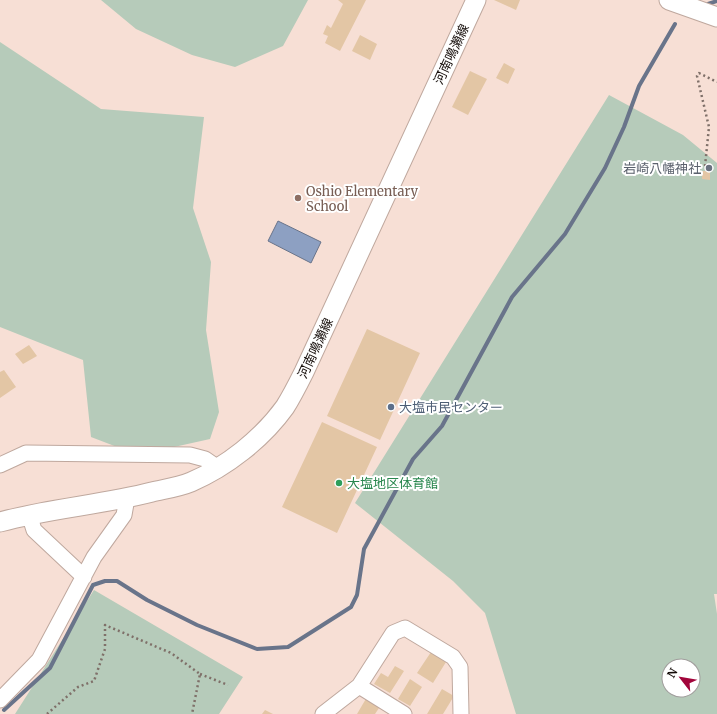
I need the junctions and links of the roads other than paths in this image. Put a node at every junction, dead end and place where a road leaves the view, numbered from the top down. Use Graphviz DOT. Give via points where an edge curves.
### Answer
graph roads {
  1 [pos="476,0"];
  2 [pos="669,0"];
  3 [pos="717,17"];
  4 [pos="0,465"];
  5 [pos="218,468"];
  6 [pos="127,498"];
  7 [pos="29,514"];
  8 [pos="0,522"];
  9 [pos="84,577"];
  10 [pos="359,686"];
  11 [pos="0,700"];
  12 [pos="400,713"];
  13 [pos="323,714"];
  14 [pos="461,714"];
  1 -- 5 [label="main road, 河南鳴瀬線" via="285,407 251,443"];
  2 -- 3 [label="main road"];
  4 -- 5 [label="street" via="26,452 190,455"];
  5 -- 6 [label="main road, 河南鳴瀬線" via="189,483"];
  6 -- 7 [label="main road, 河南鳴瀬線"];
  6 -- 9 [label="street" via="124,515 94,557"];
  7 -- 8 [label="main road, 河南鳴瀬線"];
  7 -- 9 [label="street" via="34,530"];
  9 -- 11 [label="street" via="39,660"];
  10 -- 12 [label="street"];
  10 -- 13 [label="street"];
  10 -- 14 [label="street" via="393,633 405,628 453,657 460,666"];
}
